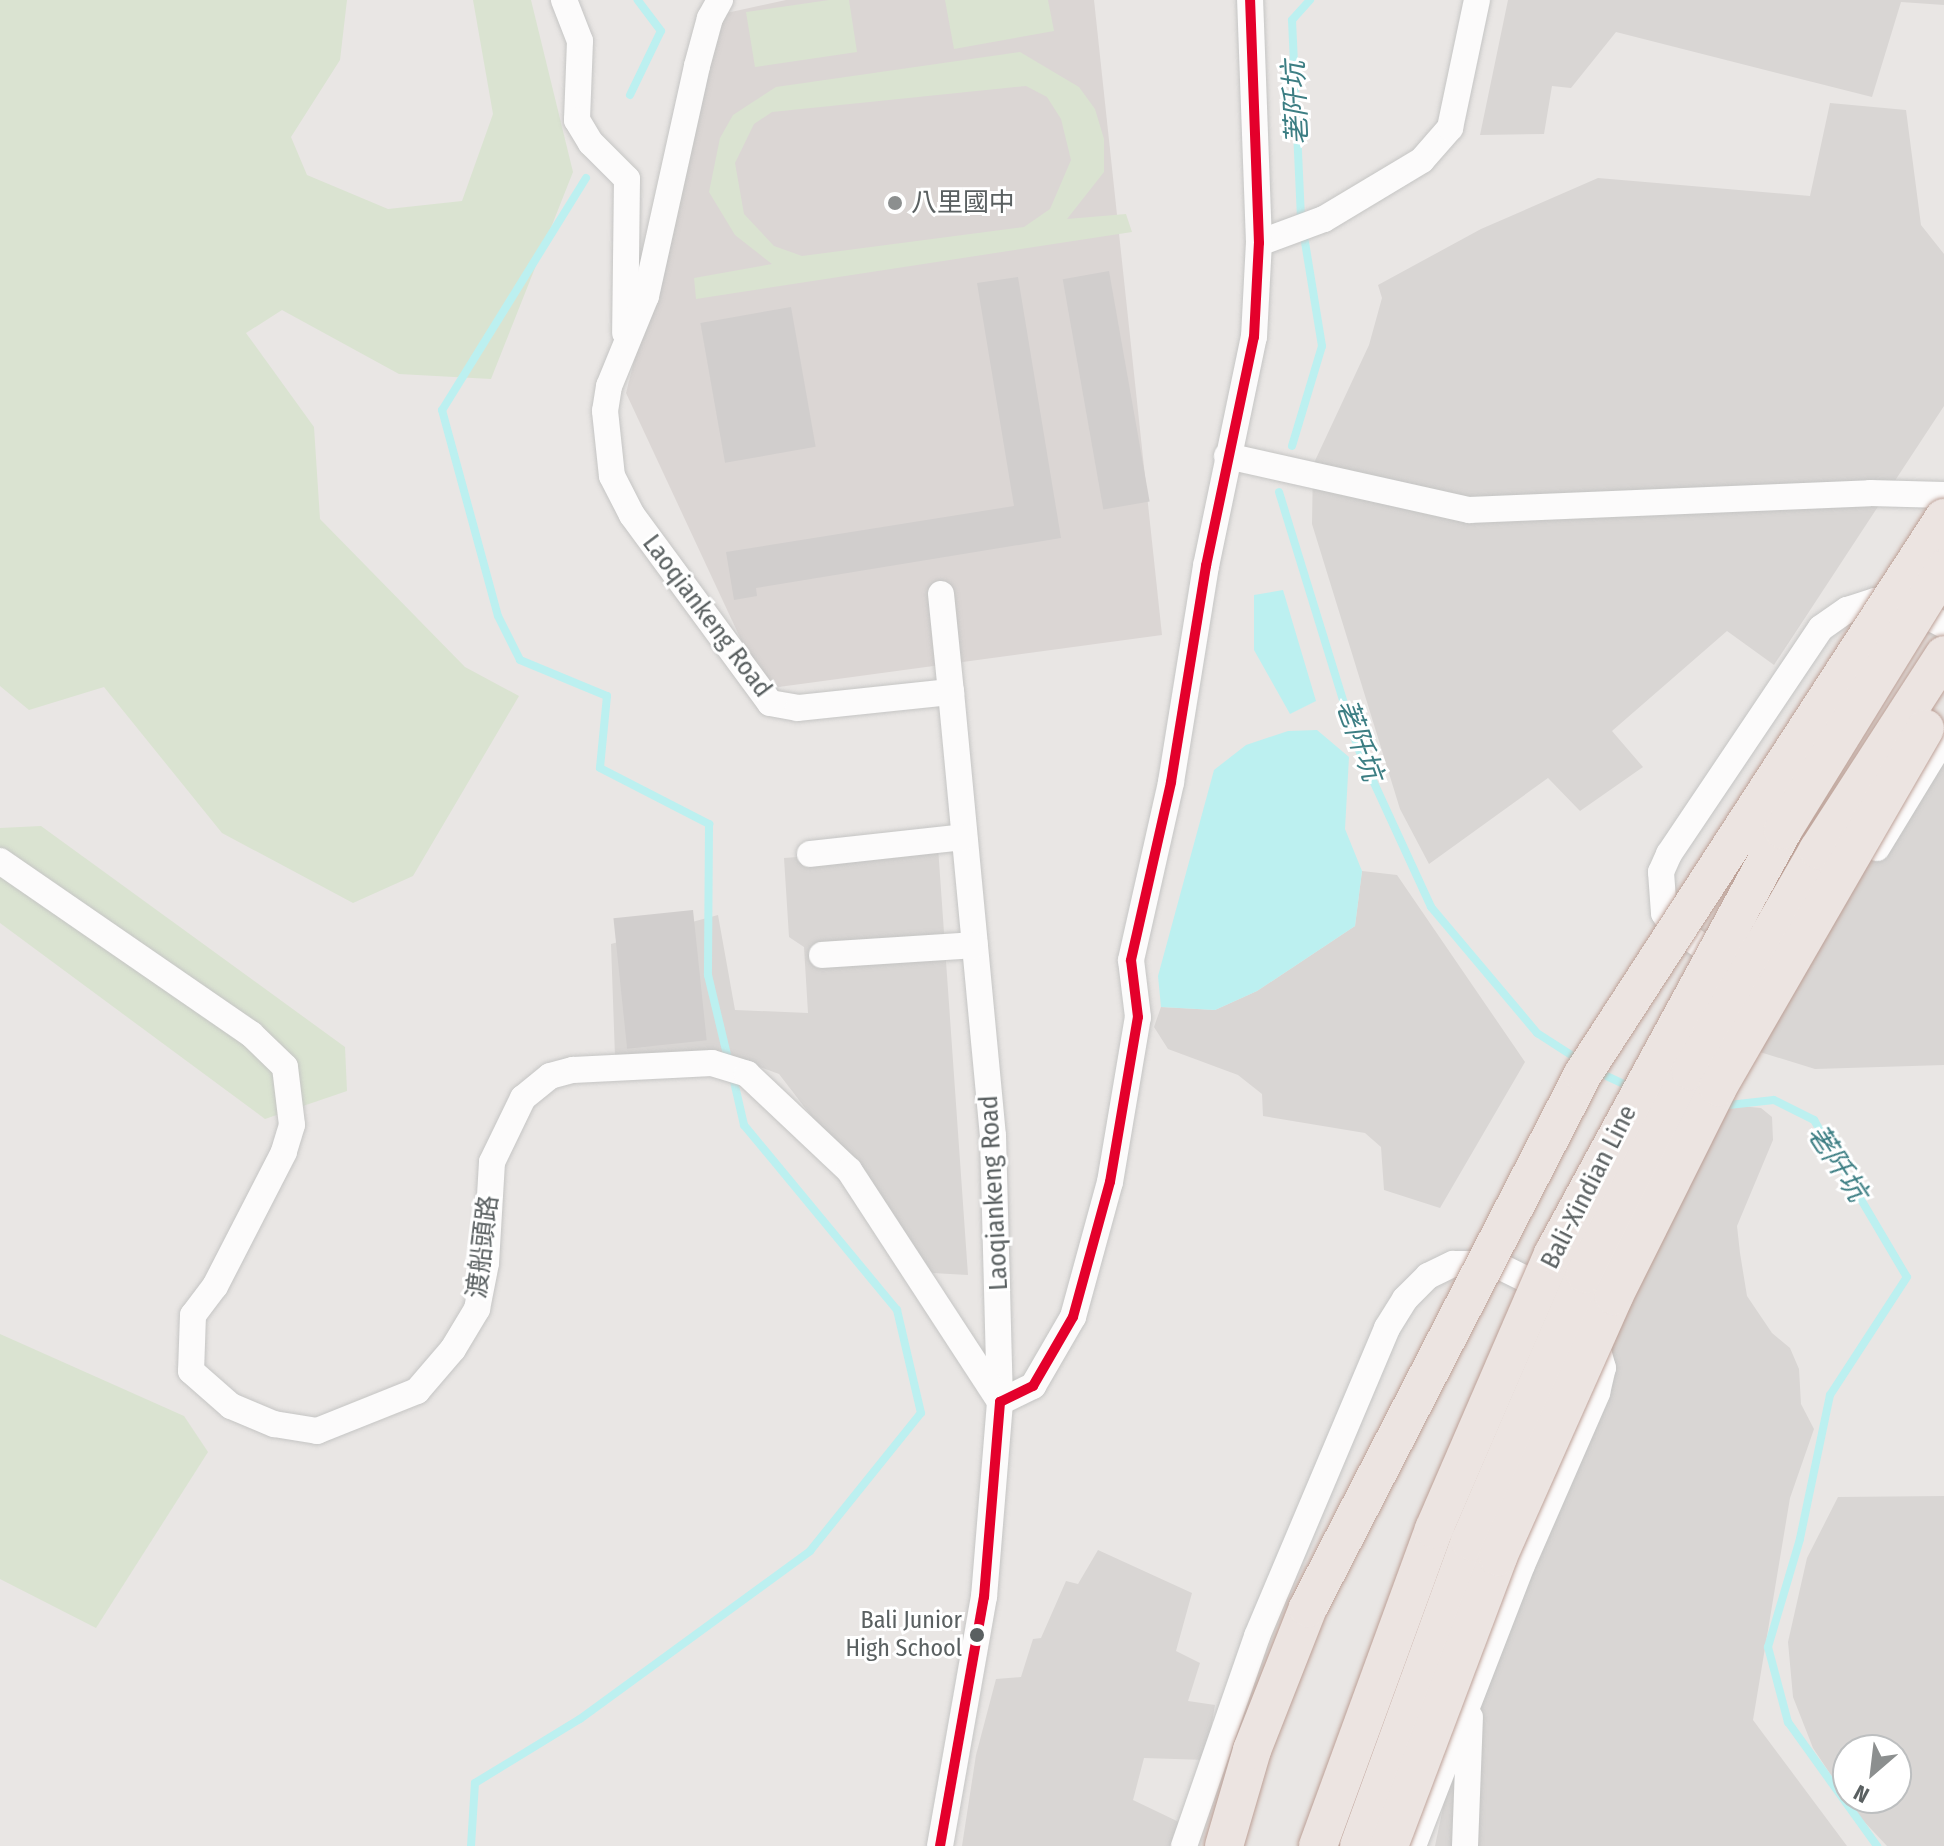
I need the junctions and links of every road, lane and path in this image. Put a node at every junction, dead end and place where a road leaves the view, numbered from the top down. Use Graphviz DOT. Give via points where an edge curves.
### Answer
graph roads {
  1 [pos="564,0"];
  2 [pos="720,0"];
  3 [pos="1250,0"];
  4 [pos="1477,0"];
  5 [pos="1259,243"];
  6 [pos="624,352"];
  7 [pos="1227,456"];
  8 [pos="1944,495"];
  9 [pos="1944,518"];
  10 [pos="1944,569"];
  11 [pos="941,594"];
  12 [pos="1944,625"];
  13 [pos="1944,655"];
  14 [pos="1944,691"];
  15 [pos="951,692"];
  16 [pos="1944,738"];
  17 [pos="964,837"];
  18 [pos="810,854"];
  19 [pos="0,861"];
  20 [pos="975,945"];
  21 [pos="822,955"];
  22 [pos="1728,964"];
  23 [pos="1555,1293"];
  24 [pos="1000,1402"];
  25 [pos="1471,1694"];
  26 [pos="940,1846"];
  27 [pos="1184,1846"];
  28 [pos="1224,1846"];
  29 [pos="1318,1846"];
  30 [pos="1359,1846"];
  31 [pos="1389,1846"];
  32 [pos="1413,1846"];
  33 [pos="1465,1846"];
  1 -- 6 [label="street" via="580,41 577,120 591,143 622,168 630,191"];
  2 -- 6 [label="street, Laoqiankeng Road" via="710,18 646,296"];
  3 -- 5 [label="street"];
  4 -- 5 [label="street" via="1450,128 1422,160 1320,221"];
  5 -- 7 [label="street" via="1254,337"];
  6 -- 15 [label="street, Laoqiankeng Road" via="605,411 612,476 632,515 770,703 798,708"];
  7 -- 8 [label="street" via="1469,510 1870,493"];
  7 -- 24 [label="street" via="1171,782 1131,960 1138,1017 1110,1182 1073,1317 1033,1386"];
  9 -- 28 [label="highway, bridge" via="1583,1074 1308,1608 1252,1750"];
  10 -- 29 [label="highway, Bali-Xindian Line, bridge" via="1783,830 1553,1254 1434,1529"];
  11 -- 15 [label="street"];
  12 -- 22 [label="street" via="1903,604 1875,601 1847,610 1821,628 1669,854 1661,872 1664,913 1672,926"];
  13 -- 30 [label="highway, Bali-Xindian Line, bridge" via="1818,850 1691,1071 1585,1274 1470,1541"];
  14 -- 31 [label="highway, bridge" via="1718,1087 1614,1296 1498,1557"];
  15 -- 17 [label="street, Laoqiankeng Road"];
  16 -- 22 [label="street" via="1802,969 1770,981 1753,979"];
  17 -- 18 [label="street"];
  17 -- 20 [label="street, Laoqiankeng Road"];
  19 -- 24 [label="street, 渡船頭路" via="251,1034 285,1067 292,1125 284,1152 215,1286 193,1315 191,1371 221,1397 274,1424 317,1431 380,1409 432,1378 477,1309 486,1263 492,1162 523,1098 550,1076 573,1070 712,1063 747,1074 849,1170"];
  20 -- 21 [label="street"];
  20 -- 24 [label="street, Laoqiankeng Road" via="995,1164"];
  22 -- 23 [label="street"];
  23 -- 25 [label="street" via="1582,1313 1599,1343 1603,1368 1585,1428"];
  23 -- 27 [label="street" via="1495,1264 1453,1264 1428,1276 1405,1299 1387,1328 1257,1636"];
  24 -- 26 [label="street, Laoqiankeng Road" via="984,1597"];
  25 -- 32 [label="street"];
  25 -- 33 [label="street"];
}
